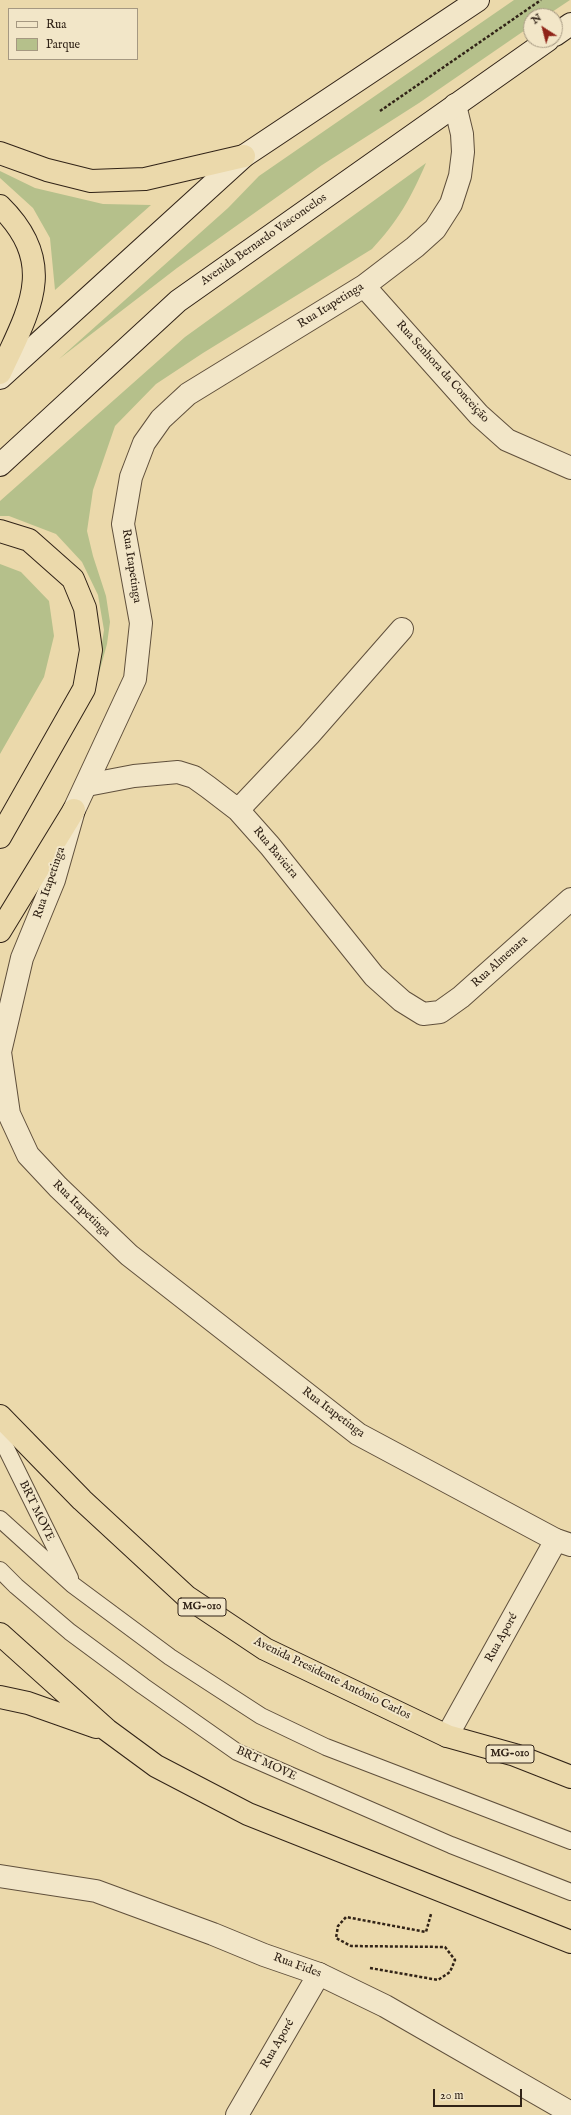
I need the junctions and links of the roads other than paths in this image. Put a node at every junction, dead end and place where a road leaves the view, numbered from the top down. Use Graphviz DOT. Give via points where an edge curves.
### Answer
graph roads {
  1 [pos="467,4"];
  2 [pos="536,48"];
  3 [pos="454,105"];
  4 [pos="0,152"];
  5 [pos="244,156"];
  6 [pos="0,206"];
  7 [pos="364,286"];
  8 [pos="0,373"];
  9 [pos="0,378"];
  10 [pos="0,465"];
  11 [pos="571,468"];
  12 [pos="0,531"];
  13 [pos="402,628"];
  14 [pos="87,784"];
  15 [pos="74,810"];
  16 [pos="238,810"];
  17 [pos="0,836"];
  18 [pos="571,899"];
  19 [pos="0,931"];
  20 [pos="423,1014"];
  21 [pos="0,1416"];
  22 [pos="0,1436"];
  23 [pos="0,1519"];
  24 [pos="567,1543"];
  25 [pos="0,1570"];
  26 [pos="73,1585"];
  27 [pos="0,1634"];
  28 [pos="0,1697"];
  29 [pos="107,1730"];
  30 [pos="447,1736"];
  31 [pos="571,1777"];
  32 [pos="571,1841"];
  33 [pos="0,1876"];
  34 [pos="571,1892"];
  35 [pos="571,1942"];
  36 [pos="319,1974"];
  37 [pos="571,2113"];
  38 [pos="237,2115"];
  1 -- 5 [label="street"];
  2 -- 3 [label="street, Avenida Bernardo Vasconcelos"];
  3 -- 7 [label="street, Rua Itapetinga" via="462,134 463,152 460,176 451,204 435,229"];
  3 -- 10 [label="street, Avenida Bernardo Vasconcelos" via="178,300"];
  4 -- 5 [label="highway" via="47,170 91,181 145,180"];
  5 -- 9 [label="street"];
  6 -- 8 [label="highway" via="19,227 36,270 28,311"];
  7 -- 11 [label="street, Rua Senhora da Conceição" via="479,415 507,440"];
  7 -- 14 [label="street, Rua Itapetinga" via="188,394 161,419 144,443 131,477 123,524 140,623 135,679"];
  12 -- 17 [label="highway" via="29,540 73,579 86,608 91,650 84,689"];
  13 -- 16 [label="street" via="309,735"];
  14 -- 15 [label="street, Rua Itapetinga"];
  14 -- 16 [label="street, Rua Bavieira" via="178,772 194,777"];
  15 -- 19 [label="highway"];
  15 -- 24 [label="street, Rua Itapetinga" via="54,880 22,958 0,1052 9,1114 28,1155 129,1255 358,1434"];
  16 -- 20 [label="street, Rua Bavieira" via="374,976 402,1001"];
  18 -- 20 [label="street, Rua Almenara" via="461,996 440,1012"];
  21 -- 30 [label="highway, Avenida Presidente Antônio Carlos / MG-010" via="82,1500 187,1597 265,1649"];
  22 -- 26 [label="lane, BRT MOVE"];
  23 -- 26 [label="lane, BRT MOVE"];
  24 -- 30 [label="street, Rua Aporé"];
  25 -- 34 [label="lane, BRT MOVE" via="70,1632 237,1752 451,1845"];
  26 -- 32 [label="lane, BRT MOVE" via="170,1657 262,1716 326,1747"];
  27 -- 29 [label="highway"];
  28 -- 29 [label="highway" via="28,1703"];
  29 -- 35 [label="highway" via="156,1766 248,1814"];
  30 -- 31 [label="highway, Avenida Presidente Antônio Carlos / MG-010" via="515,1756"];
  33 -- 36 [label="street, Rua Fides" via="96,1891"];
  36 -- 37 [label="street, Rua Fides" via="385,2006"];
  36 -- 38 [label="street, Rua Aporé"];
}
